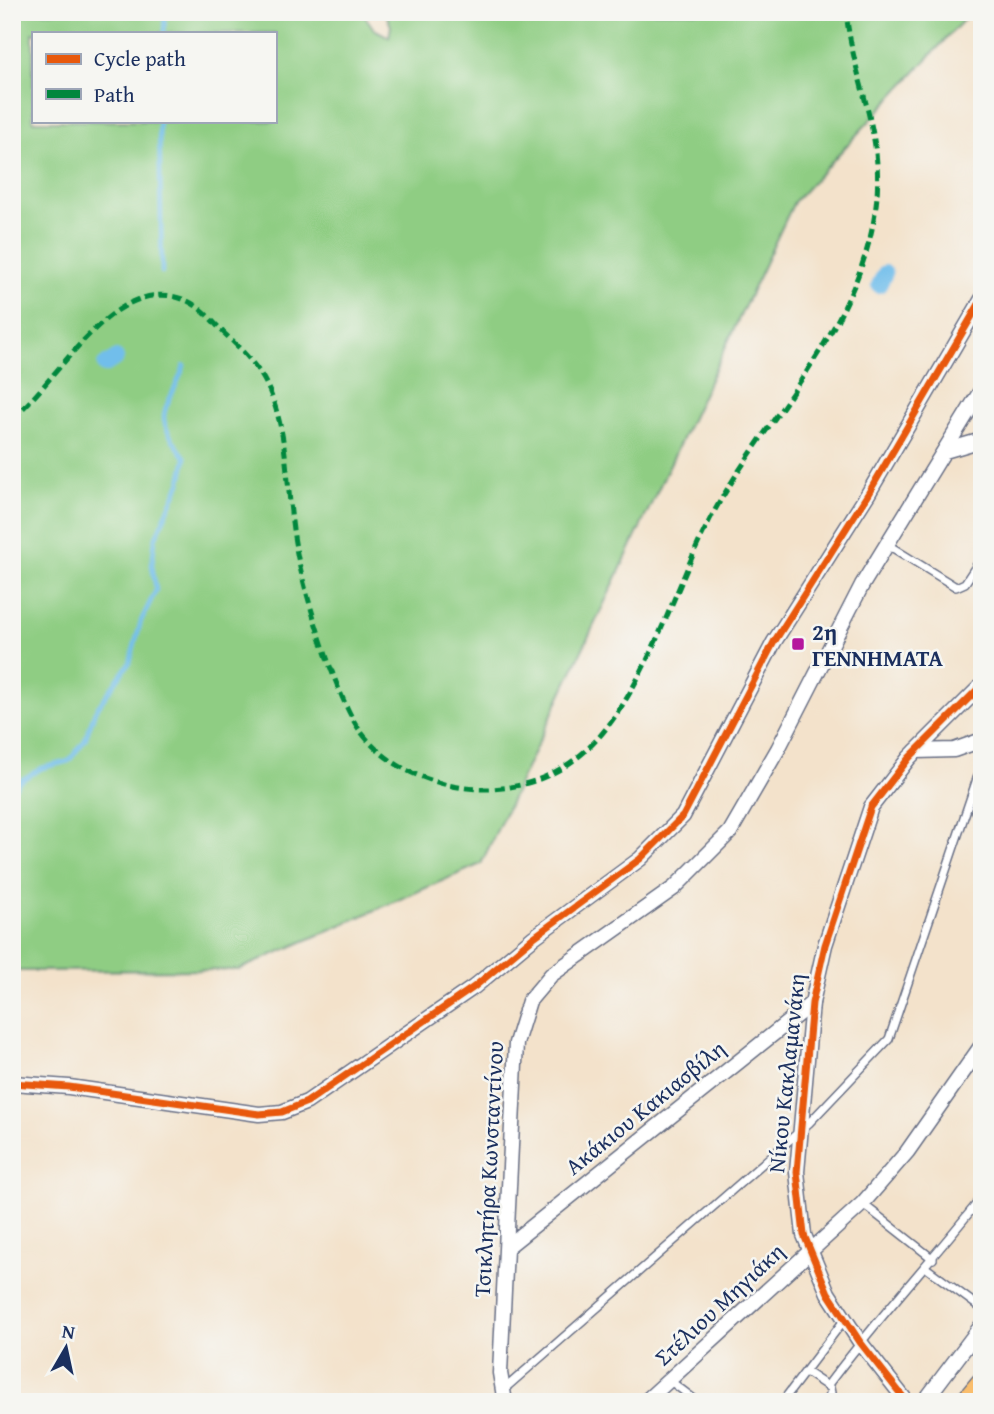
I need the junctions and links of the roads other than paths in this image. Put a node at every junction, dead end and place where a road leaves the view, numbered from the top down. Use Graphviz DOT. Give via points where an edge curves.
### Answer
graph roads {
  1 [pos="982,299"];
  2 [pos="982,389"];
  3 [pos="982,440"];
  4 [pos="948,450"];
  5 [pos="888,545"];
  6 [pos="982,557"];
  7 [pos="982,685"];
  8 [pos="982,740"];
  9 [pos="916,751"];
  10 [pos="982,764"];
  11 [pos="812,1003"];
  12 [pos="982,1045"];
  13 [pos="12,1083"];
  14 [pos="799,1128"];
  15 [pos="982,1197"];
  16 [pos="862,1204"];
  17 [pos="507,1247"];
  18 [pos="809,1252"];
  19 [pos="933,1259"];
  20 [pos="925,1267"];
  21 [pos="982,1309"];
  22 [pos="845,1318"];
  23 [pos="982,1325"];
  24 [pos="860,1342"];
  25 [pos="806,1371"];
  26 [pos="669,1381"];
  27 [pos="982,1385"];
  28 [pos="827,1386"];
  29 [pos="503,1397"];
  30 [pos="645,1402"];
  31 [pos="698,1402"];
  32 [pos="782,1402"];
  33 [pos="825,1402"];
  34 [pos="907,1402"];
  35 [pos="924,1402"];
  36 [pos="968,1402"];
  1 -- 13 [label="street" via="774,642 698,792 662,840 640,859 453,1001 307,1102 282,1112 259,1114"];
  2 -- 4 [label="street, Τσικλητήρα Κωνσταντίνου"];
  3 -- 4 [label="street"];
  4 -- 5 [label="street, Τσικλητήρα Κωνσταντίνου"];
  5 -- 6 [label="lane" via="956,587 965,583"];
  5 -- 17 [label="street, Τσικλητήρα Κωνσταντίνου" via="730,832 674,888 551,975 529,1001 519,1026 513,1066"];
  7 -- 9 [label="street, Νίκου Κακλαμανάκη"];
  8 -- 9 [label="street" via="954,750"];
  9 -- 11 [label="street, Νίκου Κακλαμανάκη" via="871,807 825,945"];
  10 -- 14 [label="lane" via="889,1039"];
  11 -- 14 [label="street, Νίκου Κακλαμανάκη"];
  11 -- 17 [label="street, Ακάκιου Κακιασβίλη"];
  12 -- 16 [label="street, Στέλιου Μηγιάκη" via="907,1152"];
  14 -- 18 [label="street, Νίκου Κακλαμανάκη" via="798,1200"];
  14 -- 29 [label="lane"];
  15 -- 19 [label="lane"];
  16 -- 18 [label="street, Στέλιου Μηγιάκη"];
  16 -- 19 [label="lane"];
  17 -- 29 [label="street, Τσικλητήρα Κωνσταντίνου" via="500,1357"];
  18 -- 22 [label="street, Νίκου Κακλαμανάκη"];
  18 -- 26 [label="street, Στέλιου Μηγιάκη"];
  19 -- 20 [label="lane"];
  20 -- 21 [label="lane"];
  20 -- 24 [label="lane"];
  22 -- 24 [label="street, Νίκου Κακλαμανάκη"];
  22 -- 25 [label="lane"];
  23 -- 35 [label="street"];
  24 -- 28 [label="lane"];
  24 -- 34 [label="street, Νίκου Κακλαμανάκη"];
  25 -- 28 [label="lane"];
  25 -- 32 [label="lane"];
  26 -- 30 [label="street, Στέλιου Μηγιάκη"];
  26 -- 31 [label="lane"];
  27 -- 36 [label="highway"];
  28 -- 33 [label="lane" via="831,1393"];
}
